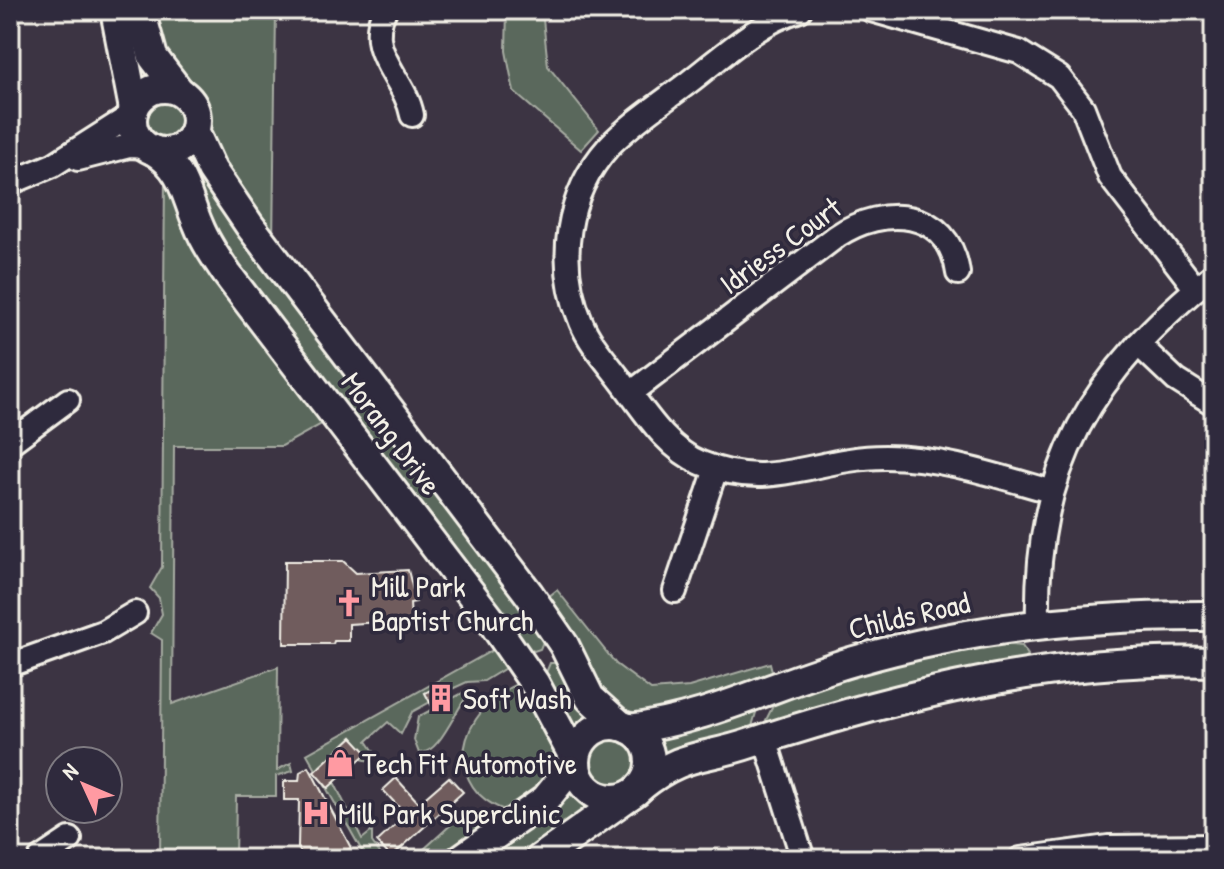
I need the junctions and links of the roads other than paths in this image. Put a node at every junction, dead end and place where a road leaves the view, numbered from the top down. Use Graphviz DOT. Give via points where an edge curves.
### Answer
graph roads {
  1 [pos="121,10"];
  2 [pos="385,10"];
  3 [pos="800,10"];
  4 [pos="871,10"];
  5 [pos="179,91"];
  6 [pos="133,112"];
  7 [pos="412,115"];
  8 [pos="194,131"];
  9 [pos="150,148"];
  10 [pos="53,165"];
  11 [pos="10,183"];
  12 [pos="958,273"];
  13 [pos="1214,274"];
  14 [pos="1196,289"];
  15 [pos="1138,344"];
  16 [pos="631,393"];
  17 [pos="68,400"];
  18 [pos="1214,404"];
  19 [pos="10,443"];
  20 [pos="716,469"];
  21 [pos="1050,491"];
  22 [pos="675,591"];
  23 [pos="135,613"];
  24 [pos="1214,616"];
  25 [pos="1044,624"];
  26 [pos="564,645"];
  27 [pos="1214,662"];
  28 [pos="10,665"];
  29 [pos="526,669"];
  30 [pos="1050,670"];
  31 [pos="780,685"];
  32 [pos="625,727"];
  33 [pos="765,739"];
  34 [pos="576,762"];
  35 [pos="635,790"];
  36 [pos="70,839"];
  37 [pos="1203,850"];
  38 [pos="40,859"];
  39 [pos="461,859"];
  40 [pos="540,859"];
  41 [pos="803,859"];
  42 [pos="1020,859"];
  1 -- 5 [label="main road"];
  1 -- 6 [label="main road"];
  2 -- 7 [label="street" via="380,51 406,93"];
  3 -- 16 [label="street" via="756,32 625,131 599,159 575,203 567,250 577,308 588,336"];
  4 -- 14 [label="street" via="1019,52 1059,77 1083,108 1115,184"];
  5 -- 6 [label="main road" via="152,90"];
  5 -- 8 [label="main road" via="196,113"];
  6 -- 9 [label="main road" via="135,133"];
  6 -- 10 [label="street"];
  8 -- 9 [label="main road" via="182,147 163,152"];
  8 -- 26 [label="main road, Morang Drive" via="243,217"];
  9 -- 10 [label="street" via="129,146"];
  9 -- 29 [label="main road, Morang Drive" via="182,178 198,225 227,274"];
  10 -- 11 [label="street"];
  12 -- 16 [label="street, Idriess Court" via="950,244 926,224 899,216 869,219 837,236"];
  13 -- 14 [label="street"];
  14 -- 15 [label="street"];
  15 -- 18 [label="street" via="1176,380"];
  15 -- 21 [label="street" via="1091,406"];
  16 -- 20 [label="street" via="676,447"];
  17 -- 19 [label="street"];
  20 -- 21 [label="street" via="763,477 861,458 907,458"];
  20 -- 22 [label="street"];
  21 -- 25 [label="street" via="1040,543"];
  23 -- 28 [label="street" via="103,632"];
  24 -- 25 [label="main road, Childs Road"];
  25 -- 30 [label="main road"];
  25 -- 31 [label="main road, Childs Road" via="910,647"];
  26 -- 29 [label="main road"];
  26 -- 32 [label="main road, Morang Drive" via="590,698"];
  27 -- 30 [label="main road"];
  29 -- 34 [label="main road, Morang Drive"];
  30 -- 33 [label="main road" via="876,703"];
  31 -- 32 [label="main road, Childs Road" via="692,719"];
  31 -- 33 [label="main road" via="762,711"];
  32 -- 34 [label="main road" via="611,725 591,733"];
  32 -- 35 [label="main road" via="638,735 649,755 650,766"];
  33 -- 35 [label="main road" via="682,758"];
  33 -- 41 [label="street"];
  34 -- 35 [label="main road" via="594,794 606,798"];
  34 -- 39 [label="main road" via="545,800"];
  35 -- 40 [label="main road"];
  36 -- 38 [label="street"];
  37 -- 42 [label="street" via="1108,847"];
}
